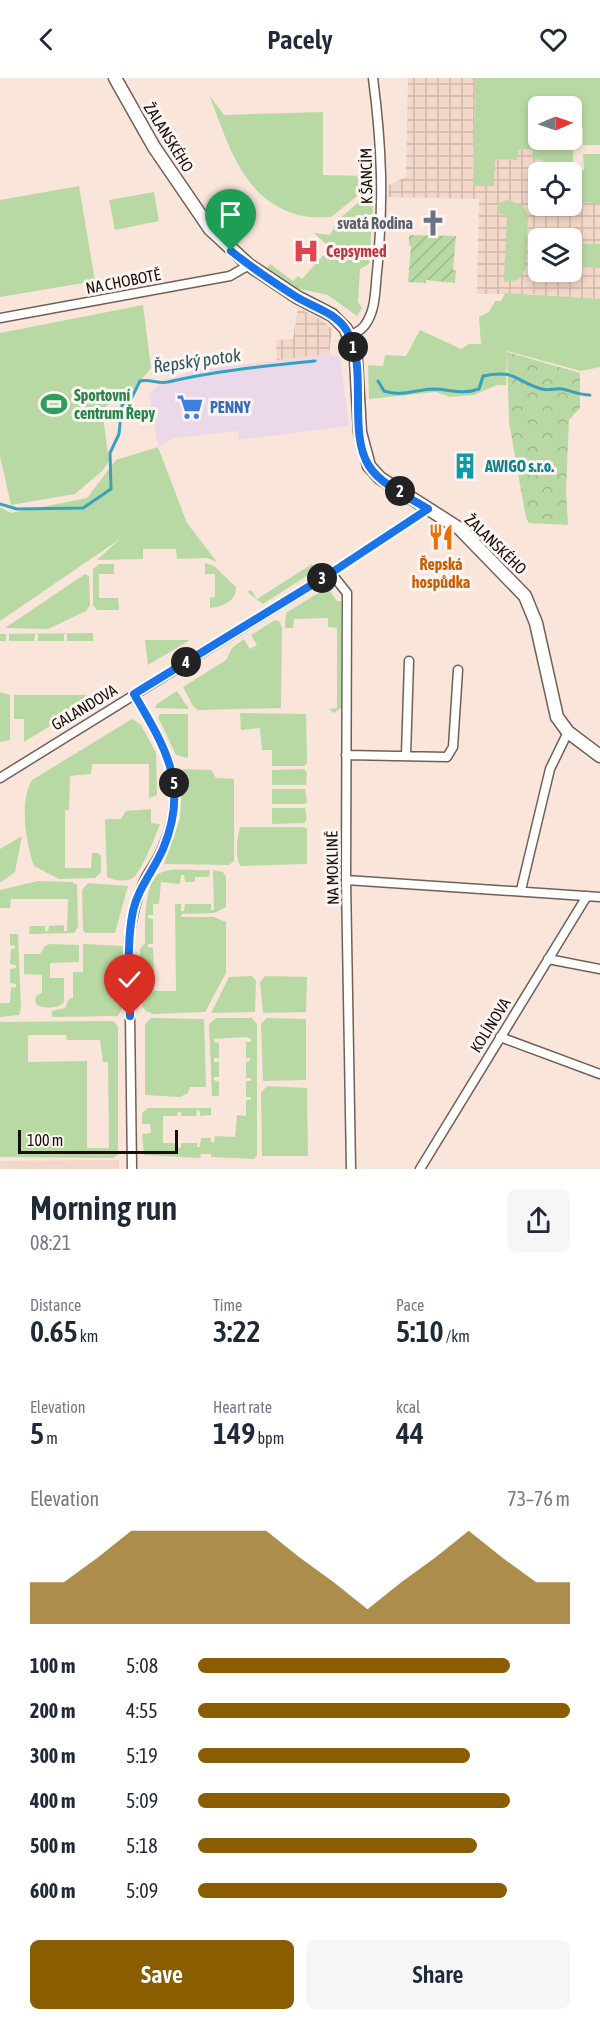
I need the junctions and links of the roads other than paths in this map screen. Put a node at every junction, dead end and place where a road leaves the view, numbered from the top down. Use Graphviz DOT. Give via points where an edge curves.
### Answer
graph roads {
  1 [pos="114,78"];
  2 [pos="373,78"];
  3 [pos="249,265"];
  4 [pos="0,318"];
  5 [pos="350,336"];
  6 [pos="428,509"];
  7 [pos="331,573"];
  8 [pos="409,661"];
  9 [pos="458,670"];
  10 [pos="134,694"];
  11 [pos="568,732"];
  12 [pos="346,755"];
  13 [pos="406,755"];
  14 [pos="600,756"];
  15 [pos="0,778"];
  16 [pos="346,880"];
  17 [pos="521,890"];
  18 [pos="587,896"];
  19 [pos="600,897"];
  20 [pos="549,959"];
  21 [pos="600,969"];
  22 [pos="500,1036"];
  23 [pos="600,1074"];
  24 [pos="132,1169"];
  25 [pos="351,1169"];
  26 [pos="420,1169"];
  1 -- 3 [label="street, ŽALANSKÉHO" via="204,221"];
  2 -- 5 [label="street, K ŠANCÍM" via="381,134 383,192 379,253 374,308 364,327"];
  3 -- 4 [label="street, NA CHOBOTĚ" via="230,276"];
  3 -- 5 [label="street, ŽALANSKÉHO" via="332,315"];
  5 -- 6 [label="street, ŽALANSKÉHO" via="356,360 360,432 369,466 380,478"];
  6 -- 7 [label="street, GALANDOVA"];
  6 -- 11 [label="street, ŽALANSKÉHO" via="460,529 525,596 536,623 557,717"];
  7 -- 10 [label="street, GALANDOVA"];
  7 -- 12 [label="street, NA MOKLINĚ" via="347,593"];
  8 -- 13 [label="street"];
  9 -- 13 [label="street" via="453,747 447,757"];
  10 -- 15 [label="street, GALANDOVA"];
  10 -- 24 [label="street" via="172,765 174,791 163,849 133,909 129,939"];
  11 -- 14 [label="street, ŽALANSKÉHO"];
  11 -- 17 [label="street" via="550,769"];
  12 -- 13 [label="street"];
  12 -- 16 [label="street, NA MOKLINĚ"];
  16 -- 17 [label="street"];
  16 -- 25 [label="street, NA MOKLINĚ"];
  17 -- 18 [label="street"];
  18 -- 19 [label="street"];
  18 -- 20 [label="street, KOLÍNOVA"];
  20 -- 21 [label="street"];
  20 -- 22 [label="street, KOLÍNOVA"];
  22 -- 23 [label="street"];
  22 -- 26 [label="street, KOLÍNOVA"];
}
